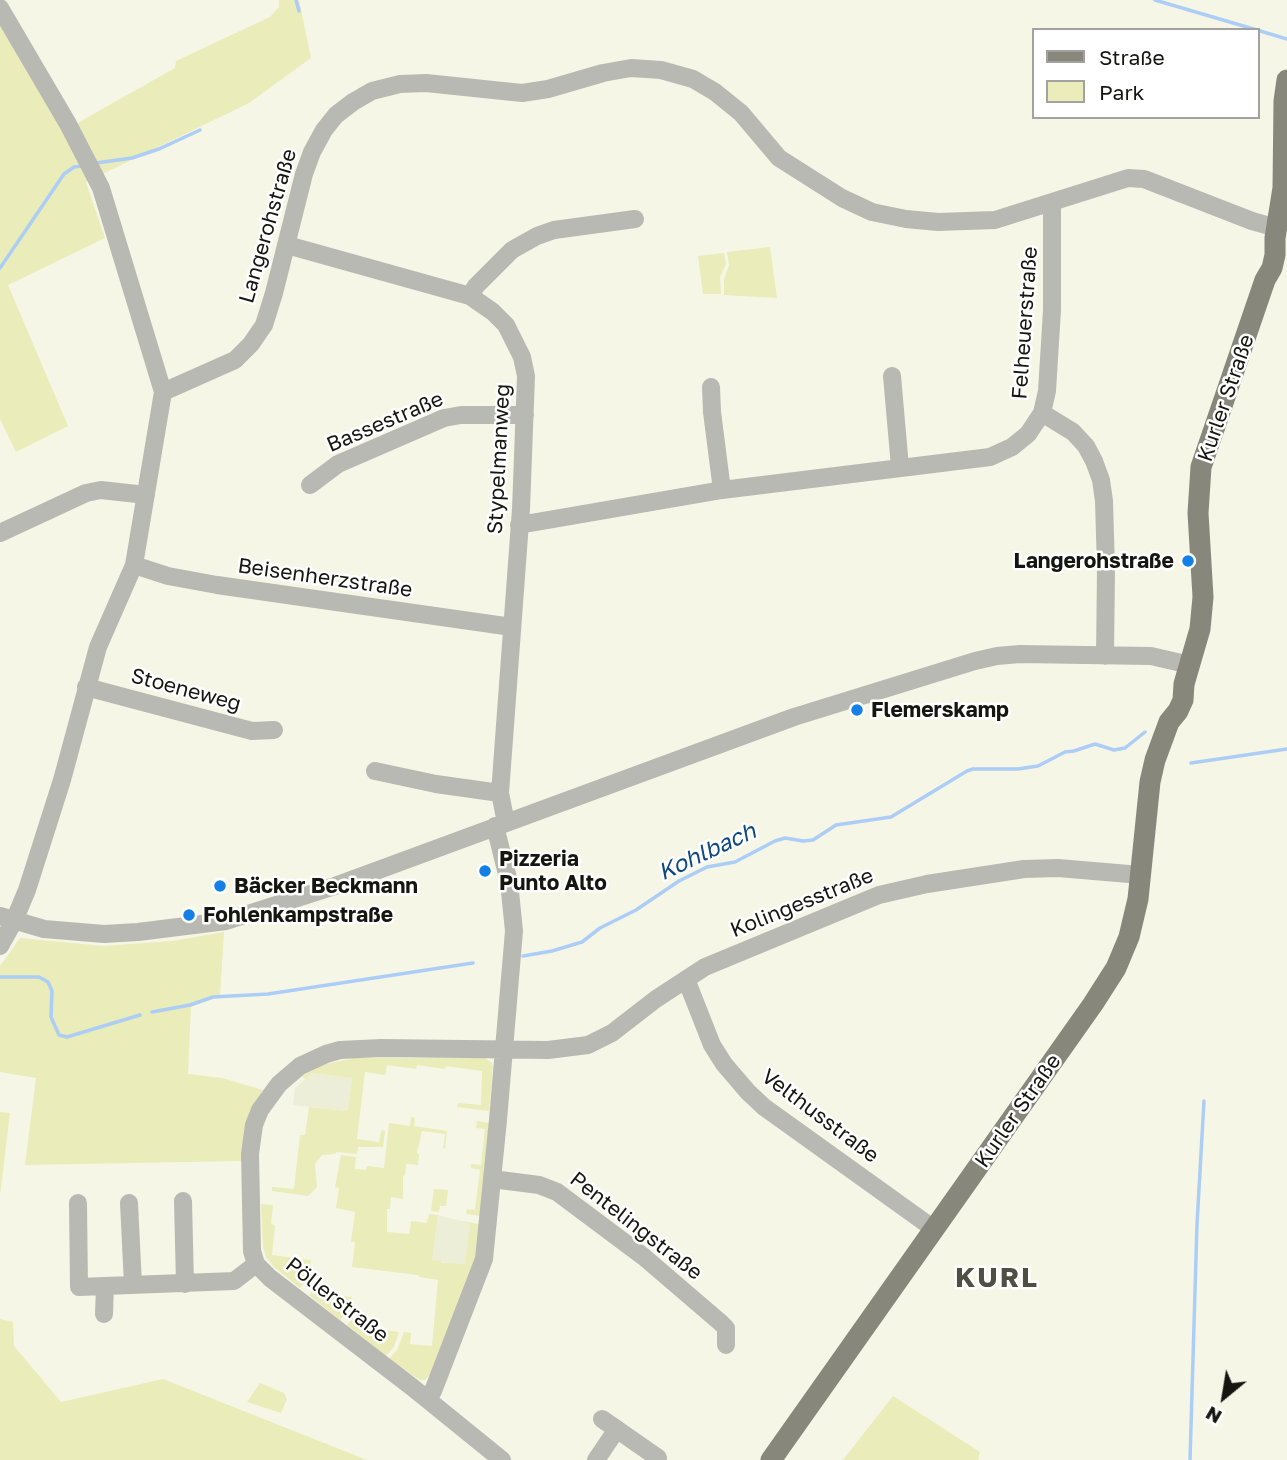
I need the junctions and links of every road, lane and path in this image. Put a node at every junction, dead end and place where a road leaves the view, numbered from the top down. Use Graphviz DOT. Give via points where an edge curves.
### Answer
graph roads {
  1 [pos="0,8"];
  2 [pos="1287,80"];
  3 [pos="1052,202"];
  4 [pos="635,219"];
  5 [pos="1276,233"];
  6 [pos="287,245"];
  7 [pos="470,296"];
  8 [pos="892,376"];
  9 [pos="711,387"];
  10 [pos="163,392"];
  11 [pos="1042,413"];
  12 [pos="525,415"];
  13 [pos="900,467"];
  14 [pos="310,485"];
  15 [pos="722,489"];
  16 [pos="146,495"];
  17 [pos="519,525"];
  18 [pos="0,533"];
  19 [pos="134,565"];
  20 [pos="512,627"];
  21 [pos="1105,656"];
  22 [pos="1187,675"];
  23 [pos="86,687"];
  24 [pos="274,730"];
  25 [pos="375,771"];
  26 [pos="500,793"];
  27 [pos="500,824"];
  28 [pos="1141,875"];
  29 [pos="7,918"];
  30 [pos="0,946"];
  31 [pos="686,979"];
  32 [pos="504,1048"];
  33 [pos="492,1179"];
  34 [pos="183,1201"];
  35 [pos="78,1203"];
  36 [pos="130,1203"];
  37 [pos="934,1229"];
  38 [pos="256,1264"];
  39 [pos="185,1284"];
  40 [pos="133,1285"];
  41 [pos="105,1286"];
  42 [pos="104,1314"];
  43 [pos="726,1345"];
  44 [pos="428,1399"];
  45 [pos="658,1458"];
  46 [pos="502,1460"];
  47 [pos="596,1460"];
  48 [pos="771,1460"];
  1 -- 10 [label="street" via="101,188"];
  2 -- 5 [label="main road, Kurler Straße" via="1283,188"];
  3 -- 5 [label="street, Langerohstraße" via="1128,178 1144,179"];
  3 -- 6 [label="street, Langerohstraße" via="995,220 965,222 872,212 779,158 741,113 715,92 693,79 631,68 523,93 426,83 372,91 337,115 318,141 304,174"];
  3 -- 11 [label="street, Felheuerstraße" via="1052,310"];
  4 -- 7 [label="street" via="537,236 512,250"];
  5 -- 22 [label="main road, Kurler Straße" via="1266,252 1265,280 1201,467 1202,613"];
  6 -- 7 [label="street, Stypelmanweg"];
  6 -- 10 [label="street, Langerohstraße" via="264,325 251,344 234,360"];
  7 -- 12 [label="street, Stypelmanweg" via="493,312 515,340 526,376"];
  8 -- 13 [label="street"];
  9 -- 15 [label="street"];
  10 -- 16 [label="street"];
  11 -- 13 [label="street, Felheuerstraße" via="1028,434 989,457"];
  11 -- 21 [label="street" via="1086,446 1101,481"];
  12 -- 14 [label="street, Bassestraße" via="444,418 338,464"];
  12 -- 17 [label="street, Stypelmanweg"];
  13 -- 15 [label="street, Felheuerstraße"];
  15 -- 17 [label="street, Felheuerstraße"];
  16 -- 18 [label="street" via="101,489"];
  16 -- 19 [label="street"];
  17 -- 20 [label="street, Stypelmanweg"];
  19 -- 20 [label="street, Beisenherzstraße" via="217,585"];
  19 -- 23 [label="street"];
  20 -- 26 [label="street, Stypelmanweg"];
  21 -- 22 [label="street" via="1151,656"];
  21 -- 27 [label="street" via="1020,654 975,661 794,717"];
  22 -- 28 [label="main road, Kurler Straße" via="1181,705 1160,742 1150,782"];
  23 -- 24 [label="street, Stoeneweg" via="251,731"];
  23 -- 29 [label="street" via="27,890"];
  25 -- 26 [label="street"];
  26 -- 27 [label="street, Stypelmanweg"];
  27 -- 29 [label="street" via="226,921 104,934 44,929"];
  27 -- 32 [label="street" via="513,922"];
  28 -- 31 [label="street, Kolingesstraße" via="1024,869 878,895"];
  28 -- 37 [label="main road, Kurler Straße" via="1129,937 1107,983"];
  29 -- 30 [label="street"];
  31 -- 32 [label="street, Kolingesstraße" via="588,1045 548,1050"];
  31 -- 37 [label="street, Velthusstraße" via="712,1045 748,1091"];
  32 -- 33 [label="street"];
  32 -- 38 [label="street, Pöllerstraße" via="340,1050 300,1066 279,1083 257,1117 250,1154"];
  33 -- 43 [label="street, Pentelingstraße" via="547,1187 564,1196 721,1323 726,1328"];
  33 -- 44 [label="street" via="481,1269"];
  34 -- 39 [label="street"];
  35 -- 41 [label="street" via="79,1287"];
  36 -- 40 [label="street"];
  37 -- 48 [label="main road, Kurler Straße"];
  38 -- 39 [label="street" via="234,1281"];
  38 -- 44 [label="street, Pöllerstraße"];
  39 -- 40 [label="street"];
  40 -- 41 [label="street"];
  41 -- 42 [label="street"];
  44 -- 46 [label="street"];
  45 -- 47 [label="street" via="610,1424"];
}
